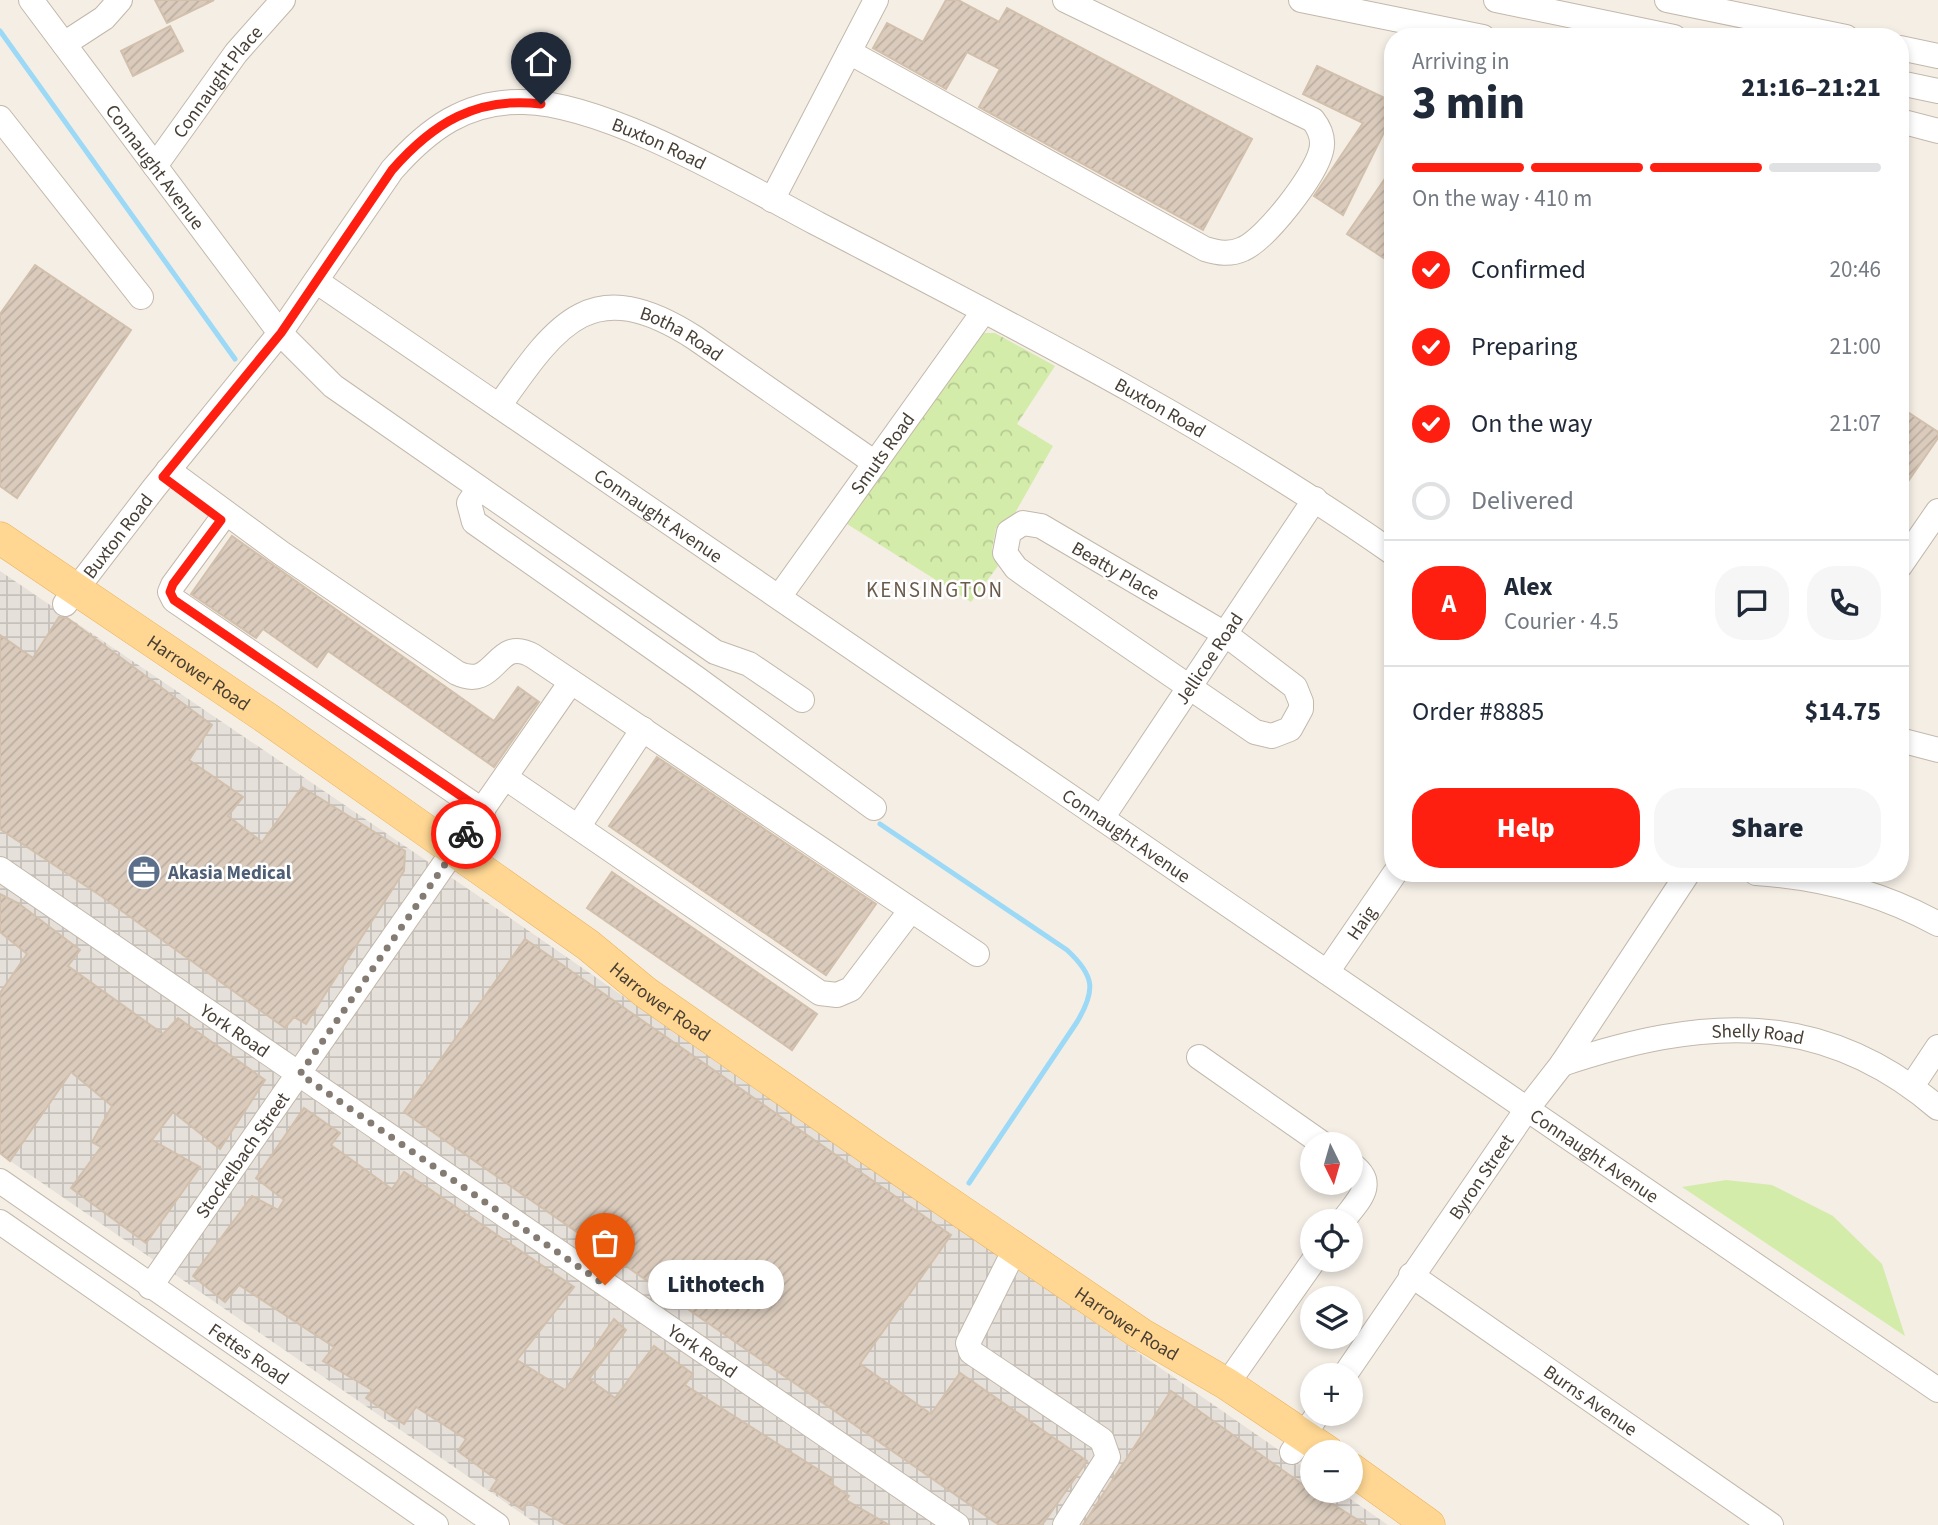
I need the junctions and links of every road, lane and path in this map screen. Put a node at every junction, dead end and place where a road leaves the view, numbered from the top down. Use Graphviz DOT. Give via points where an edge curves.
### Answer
graph roads {
  1 [pos="31,0"];
  2 [pos="119,0"];
  3 [pos="283,0"];
  4 [pos="876,0"];
  5 [pos="1065,0"];
  6 [pos="1301,0"];
  7 [pos="1496,0"];
  8 [pos="1667,0"];
  9 [pos="1439,28"];
  10 [pos="1631,28"];
  11 [pos="1802,28"];
  12 [pos="64,44"];
  13 [pos="1909,50"];
  14 [pos="849,51"];
  15 [pos="1938,55"];
  16 [pos="1909,85"];
  17 [pos="1938,92"];
  18 [pos="0,118"];
  19 [pos="1909,123"];
  20 [pos="1938,131"];
  21 [pos="155,166"];
  22 [pos="772,200"];
  23 [pos="316,281"];
  24 [pos="141,297"];
  25 [pos="984,311"];
  26 [pos="281,333"];
  27 [pos="499,406"];
  28 [pos="875,463"];
  29 [pos="166,474"];
  30 [pos="479,488"];
  31 [pos="1315,499"];
  32 [pos="224,517"];
  33 [pos="1935,522"];
  34 [pos="0,538"];
  35 [pos="1384,547"];
  36 [pos="1909,555"];
  37 [pos="0,559"];
  38 [pos="70,597"];
  39 [pos="779,597"];
  40 [pos="1225,634"];
  41 [pos="715,652"];
  42 [pos="696,678"];
  43 [pos="571,682"];
  44 [pos="1191,689"];
  45 [pos="802,700"];
  46 [pos="643,729"];
  47 [pos="1909,742"];
  48 [pos="1938,750"];
  49 [pos="506,778"];
  50 [pos="874,808"];
  51 [pos="483,811"];
  52 [pos="1102,818"];
  53 [pos="578,827"];
  54 [pos="449,858"];
  55 [pos="0,869"];
  56 [pos="1389,882"];
  57 [pos="1682,882"];
  58 [pos="1829,882"];
  59 [pos="911,910"];
  60 [pos="1938,924"];
  61 [pos="977,954"];
  62 [pos="1327,972"];
  63 [pos="1938,1047"];
  64 [pos="1199,1057"];
  65 [pos="1562,1064"];
  66 [pos="300,1074"];
  67 [pos="1912,1086"];
  68 [pos="1938,1108"];
  69 [pos="1527,1109"];
  70 [pos="1306,1132"];
  71 [pos="1363,1172"];
  72 [pos="0,1181"];
  73 [pos="1363,1193"];
  74 [pos="0,1199"];
  75 [pos="0,1222"];
  76 [pos="0,1238"];
  77 [pos="1009,1261"];
  78 [pos="1306,1272"];
  79 [pos="1411,1275"];
  80 [pos="150,1287"];
  81 [pos="1353,1363"];
  82 [pos="1227,1384"];
  83 [pos="1938,1390"];
  84 [pos="1304,1440"];
  85 [pos="1305,1440"];
  86 [pos="1363,1478"];
  87 [pos="1363,1500"];
  88 [pos="408,1525"];
  89 [pos="436,1525"];
  90 [pos="468,1525"];
  91 [pos="496,1525"];
  92 [pos="957,1525"];
  93 [pos="1065,1525"];
  94 [pos="1399,1525"];
  95 [pos="1429,1525"];
  96 [pos="1772,1525"];
  1 -- 12 [label="street, Connaught Avenue"];
  2 -- 12 [label="street" via="104,18"];
  3 -- 21 [label="street, Connaught Place" via="236,53"];
  4 -- 14 [label="street"];
  5 -- 14 [label="street" via="1313,120 1322,140 1318,160 1278,220 1256,242 1234,252 1205,249"];
  6 -- 9 [label="street"];
  7 -- 10 [label="street"];
  8 -- 11 [label="street"];
  12 -- 21 [label="street, Connaught Avenue"];
  13 -- 15 [label="street"];
  14 -- 22 [label="street"];
  16 -- 17 [label="street"];
  18 -- 24 [label="street"];
  19 -- 20 [label="street"];
  21 -- 26 [label="street, Connaught Avenue"];
  22 -- 23 [label="street, Buxton Road" via="665,146 590,115 525,102 485,106 450,119 411,149"];
  22 -- 25 [label="street, Buxton Road"];
  23 -- 26 [label="street, Buxton Road"];
  23 -- 27 [label="street, Connaught Avenue"];
  25 -- 28 [label="street, Smuts Road"];
  25 -- 31 [label="street, Buxton Road" via="1200,428"];
  26 -- 29 [label="street, Buxton Road"];
  26 -- 30 [label="street, Connaught Avenue" via="333,386"];
  27 -- 28 [label="street, Botha Road" via="561,327 596,308 633,308 686,332"];
  27 -- 39 [label="street, Connaught Avenue"];
  28 -- 39 [label="street, Smuts Road"];
  29 -- 32 [label="street"];
  29 -- 38 [label="street, Buxton Road"];
  30 -- 41 [label="street, Connaught Avenue"];
  30 -- 42 [label="street" via="469,503 474,522"];
  31 -- 35 [label="street, Buxton Road"];
  31 -- 40 [label="street, Jellicoe Road"];
  32 -- 43 [label="street" via="467,678 478,678 512,649 522,649"];
  32 -- 51 [label="street" via="173,584 174,600"];
  33 -- 36 [label="street"];
  34 -- 38 [label="main road, Harrower Road"];
  37 -- 38 [label="main road, Harrower Road"];
  38 -- 54 [label="main road, Harrower Road" via="268,719"];
  39 -- 52 [label="street, Connaught Avenue"];
  40 -- 44 [label="street, Jellicoe Road"];
  40 -- 44 [label="street, Beatty Place" via="1295,687 1301,702 1297,719 1281,734 1262,735"];
  40 -- 44 [label="street, Beatty Place" via="1041,526 1023,523 1009,532 1005,553 1016,568"];
  41 -- 42 [label="street"];
  41 -- 45 [label="street, Connaught Avenue" via="749,664"];
  42 -- 50 [label="street"];
  43 -- 46 [label="street"];
  43 -- 49 [label="street, Stockelbach Street"];
  44 -- 52 [label="street, Jellicoe Road"];
  46 -- 53 [label="street"];
  46 -- 59 [label="street"];
  47 -- 48 [label="street"];
  49 -- 51 [label="street, Stockelbach Street"];
  49 -- 53 [label="street"];
  51 -- 54 [label="street, Stockelbach Street"];
  52 -- 62 [label="street, Connaught Avenue"];
  53 -- 59 [label="street" via="820,993 838,995 851,989"];
  54 -- 66 [label="street, Stockelbach Street"];
  54 -- 77 [label="main road, Harrower Road"];
  54 -- 82 [label="main road, Harrower Road" via="588,945 645,992 1141,1334"];
  55 -- 66 [label="street, York Road"];
  56 -- 62 [label="street, Haig"];
  57 -- 65 [label="street, Byron Street"];
  58 -- 60 [label="street" via="1877,896"];
  59 -- 61 [label="street"];
  62 -- 69 [label="street, Connaught Avenue"];
  63 -- 67 [label="street"];
  64 -- 70 [label="street"];
  65 -- 67 [label="street, Shelly Road" via="1676,1032 1754,1030 1786,1033 1839,1049"];
  65 -- 69 [label="street, Byron Street"];
  66 -- 80 [label="street, Stockelbach Street"];
  66 -- 92 [label="street, York Road"];
  67 -- 68 [label="street, Shelly Road"];
  69 -- 79 [label="street, Byron Street"];
  69 -- 83 [label="street, Connaught Avenue"];
  71 -- 73 [label="street"];
  72 -- 80 [label="street, Fettes Road"];
  74 -- 90 [label="street"];
  75 -- 89 [label="street"];
  76 -- 88 [label="street"];
  77 -- 84 [label="main road, Harrower Road"];
  77 -- 93 [label="street" via="968,1343 971,1352 1102,1440 1107,1449 1108,1457"];
  78 -- 82 [label="street"];
  79 -- 81 [label="street, Byron Street"];
  79 -- 96 [label="street, Burns Avenue"];
  80 -- 91 [label="street, Fettes Road"];
  82 -- 85 [label="main road, Harrower Road"];
  86 -- 95 [label="main road"];
  87 -- 94 [label="main road"];
}
